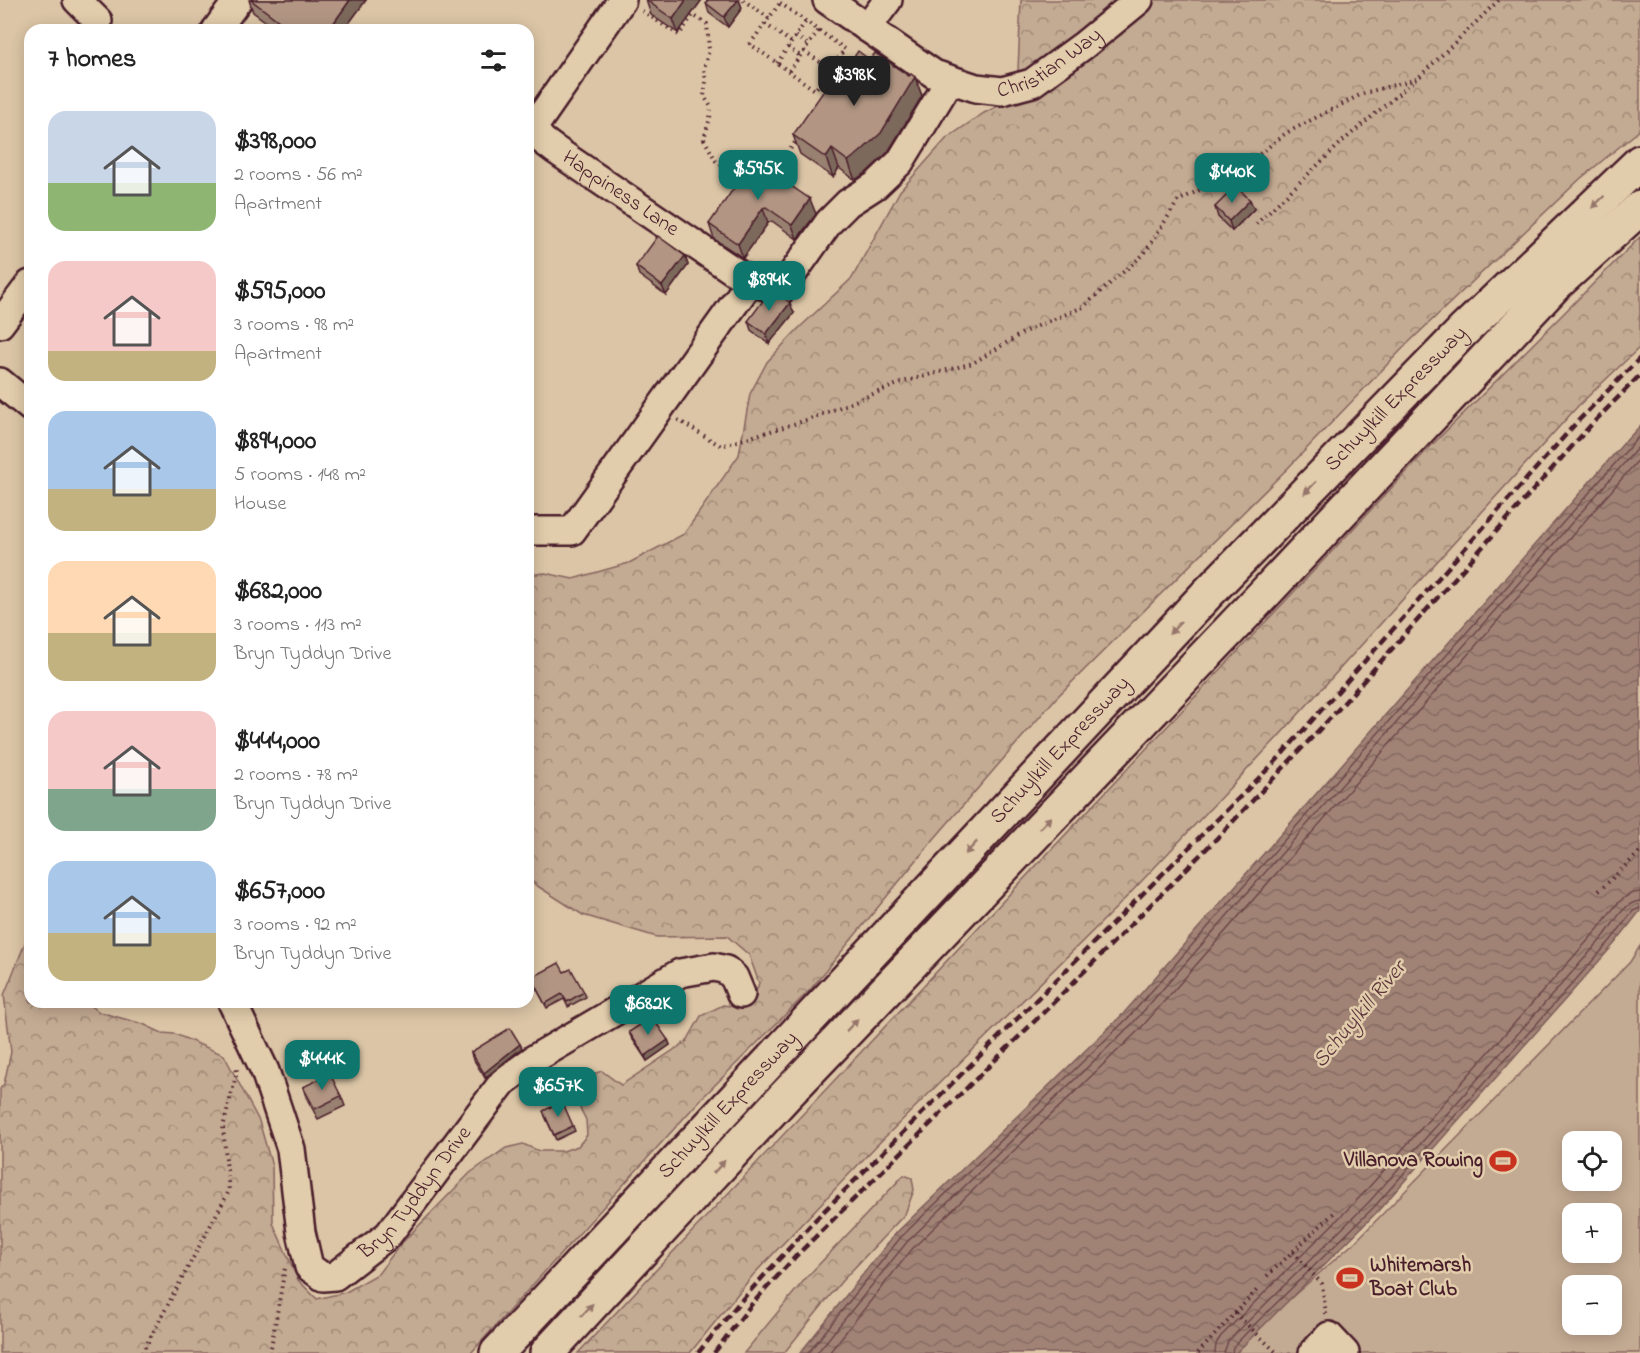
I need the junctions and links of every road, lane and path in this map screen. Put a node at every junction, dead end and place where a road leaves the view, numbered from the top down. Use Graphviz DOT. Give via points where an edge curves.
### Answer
graph roads {
  1 [pos="77,0"];
  2 [pos="238,0"];
  3 [pos="743,0"];
  4 [pos="827,0"];
  5 [pos="888,0"];
  6 [pos="1139,0"];
  7 [pos="1498,0"];
  8 [pos="628,3"];
  9 [pos="769,18"];
  10 [pos="98,21"];
  11 [pos="806,21"];
  12 [pos="220,24"];
  13 [pos="765,24"];
  14 [pos="867,28"];
  15 [pos="819,30"];
  16 [pos="796,36"];
  17 [pos="791,42"];
  18 [pos="808,45"];
  19 [pos="788,47"];
  20 [pos="804,51"];
  21 [pos="800,56"];
  22 [pos="777,63"];
  23 [pos="830,69"];
  24 [pos="789,72"];
  25 [pos="843,78"];
  26 [pos="1417,79"];
  27 [pos="950,80"];
  28 [pos="534,128"];
  29 [pos="805,129"];
  30 [pos="534,130"];
  31 [pos="1640,162"];
  32 [pos="770,171"];
  33 [pos="737,191"];
  34 [pos="1640,208"];
  35 [pos="1256,224"];
  36 [pos="750,282"];
  37 [pos="24,292"];
  38 [pos="0,324"];
  39 [pos="0,382"];
  40 [pos="24,402"];
  41 [pos="659,409"];
  42 [pos="534,530"];
  43 [pos="1640,852"];
  44 [pos="1599,891"];
  45 [pos="741,994"];
  46 [pos="234,1008"];
  47 [pos="235,1063"];
  48 [pos="1336,1210"];
  49 [pos="1293,1252"];
  50 [pos="286,1265"];
  51 [pos="1267,1276"];
  52 [pos="1257,1290"];
  53 [pos="1235,1313"];
  54 [pos="1329,1347"];
  55 [pos="142,1353"];
  56 [pos="270,1353"];
  57 [pos="497,1353"];
  58 [pos="547,1353"];
  59 [pos="1198,1353"];
  60 [pos="1277,1353"];
  1 -- 10 [label="street"];
  2 -- 12 [label="street"];
  3 -- 9 [label="path"];
  4 -- 14 [label="street, Christian Way"];
  5 -- 14 [label="street"];
  6 -- 27 [label="street, Christian Way" via="1032,83 1002,91"];
  7 -- 26 [label="path"];
  8 -- 28 [label="street, Happiness Lane"];
  8 -- 33 [label="path" via="679,35 693,15 707,24 704,96 711,106 704,139 716,161 743,181"];
  9 -- 11 [label="path" via="780,3"];
  9 -- 13 [label="path"];
  11 -- 15 [label="path"];
  11 -- 16 [label="path"];
  13 -- 17 [label="path"];
  13 -- 22 [label="path" via="750,44"];
  14 -- 27 [label="street, Christian Way" via="934,74"];
  15 -- 18 [label="path"];
  15 -- 23 [label="path" via="844,49"];
  16 -- 17 [label="path"];
  16 -- 18 [label="path"];
  17 -- 19 [label="path"];
  18 -- 20 [label="path"];
  19 -- 21 [label="path"];
  19 -- 22 [label="path"];
  20 -- 21 [label="path"];
  20 -- 23 [label="path"];
  21 -- 24 [label="path"];
  22 -- 24 [label="path"];
  23 -- 24 [label="path" via="815,90"];
  23 -- 25 [label="path"];
  26 -- 35 [label="path" via="1344,140"];
  26 -- 41 [label="path" via="1354,98 1286,133 1242,168 1178,201 1144,254 1083,307 1026,331 973,363 903,382 810,419 721,446"];
  27 -- 36 [label="street" via="900,162 829,222 781,290"];
  29 -- 32 [label="path" via="776,175"];
  30 -- 36 [label="street, Happiness Lane" via="554,149"];
  31 -- 57 [label="highway, Schuylkill Expressway, one-way" via="1463,331 1207,594"];
  58 -- 34 [label="highway, Schuylkill Expressway, one-way" via="785,1096 1555,285"];
  36 -- 41 [label="street"];
  37 -- 38 [label="street"];
  39 -- 40 [label="street"];
  41 -- 42 [label="street" via="572,531"];
  43 -- 44 [label="path"];
  45 -- 46 [label="street, Bryn Tyddyn Drive" via="734,977 726,970 714,967 680,973 534,1059 503,1082 388,1235 335,1276 323,1276 309,1267 291,1149 265,1071"];
  47 -- 55 [label="path" via="237,1072 223,1127 229,1191"];
  48 -- 49 [label="path"];
  49 -- 51 [label="path"];
  49 -- 54 [label="path" via="1322,1284"];
  50 -- 56 [label="path"];
  52 -- 53 [label="path"];
  53 -- 59 [label="path"];
  53 -- 60 [label="path"];
}
